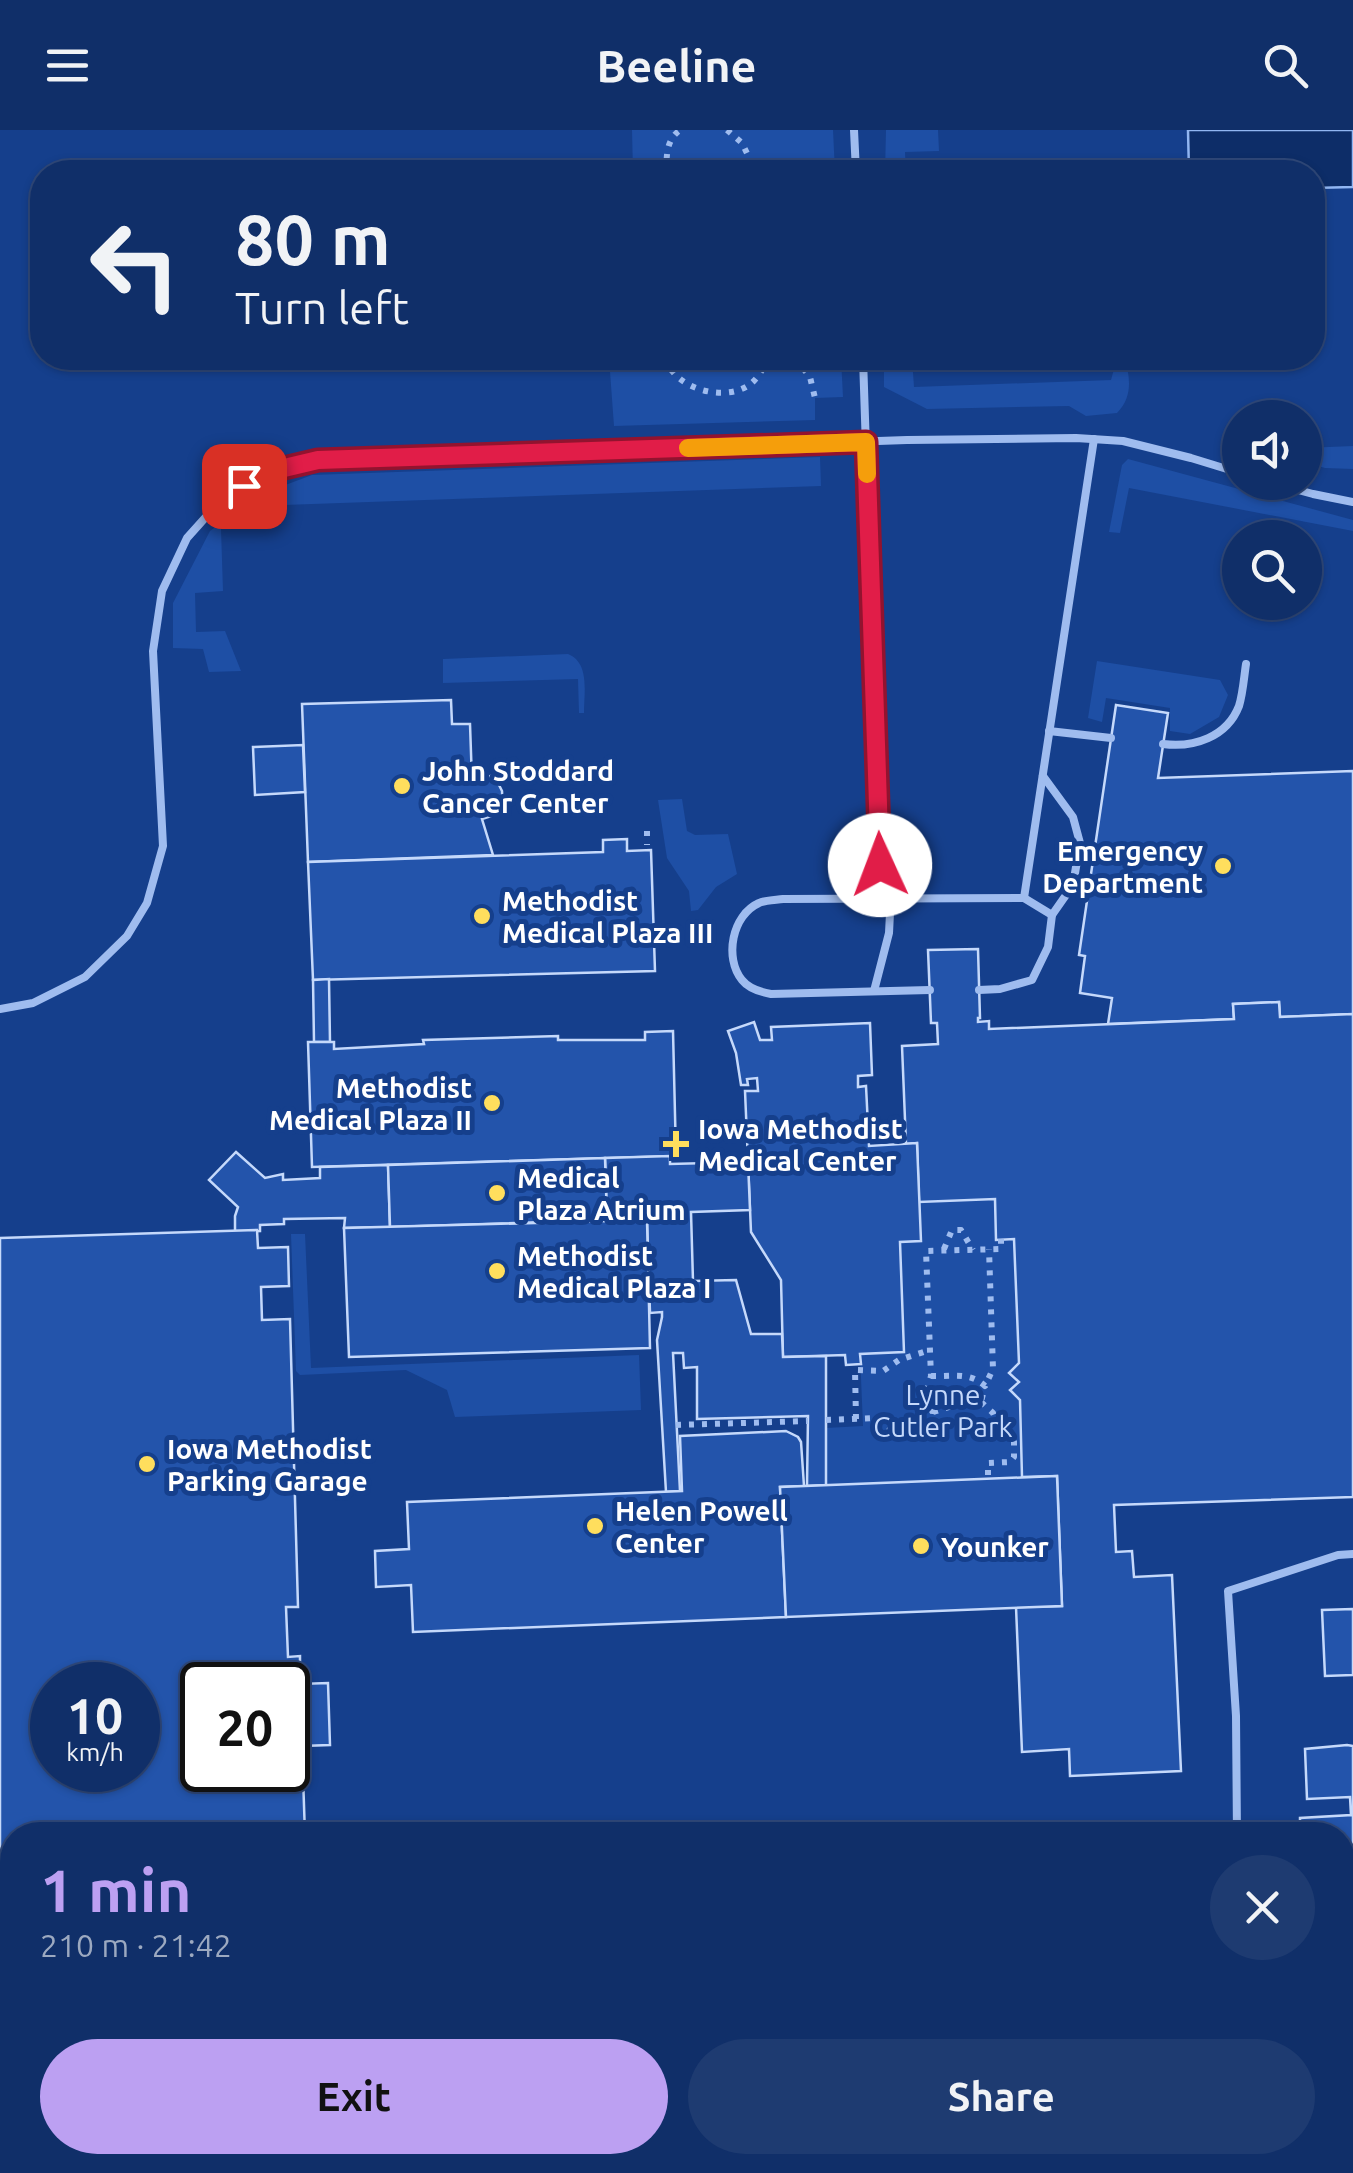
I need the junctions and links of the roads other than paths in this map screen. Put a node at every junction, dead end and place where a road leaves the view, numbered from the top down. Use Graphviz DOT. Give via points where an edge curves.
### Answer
graph roads {
  1 [pos="854,130"];
  2 [pos="855,160"];
  3 [pos="863,370"];
  4 [pos="1094,439"];
  5 [pos="866,442"];
  6 [pos="1222,467"];
  7 [pos="1322,496"];
  8 [pos="1353,502"];
  9 [pos="1246,664"];
  10 [pos="1049,732"];
  11 [pos="1111,738"];
  12 [pos="1163,744"];
  13 [pos="1042,776"];
  14 [pos="1024,898"];
  15 [pos="881,900"];
  16 [pos="1052,915"];
  17 [pos="930,990"];
  18 [pos="979,990"];
  19 [pos="874,991"];
  20 [pos="0,1009"];
  21 [pos="1353,1554"];
  22 [pos="1238,1822"];
  1 -- 2 [label="lane"];
  3 -- 5 [label="lane"];
  4 -- 5 [label="lane"];
  4 -- 6 [label="lane"];
  4 -- 10 [label="lane"];
  5 -- 15 [label="lane"];
  5 -- 20 [label="lane" via="318,460 244,486 187,538 162,591 153,651 164,846 148,903 127,936 85,977 33,1002"];
  7 -- 8 [label="lane"];
  9 -- 12 [label="lane" via="1240,704 1228,726 1202,742"];
  10 -- 11 [label="lane"];
  10 -- 13 [label="lane"];
  13 -- 14 [label="lane"];
  13 -- 16 [label="lane" via="1073,817 1080,843 1074,884"];
  14 -- 15 [label="lane"];
  14 -- 16 [label="lane"];
  15 -- 19 [label="lane" via="890,913 890,933"];
  15 -- 19 [label="lane" via="757,904 732,938 732,962 756,991"];
  16 -- 18 [label="lane" via="1048,947 1032,980"];
  17 -- 19 [label="lane"];
  21 -- 22 [label="lane" via="1228,1591"];
}
